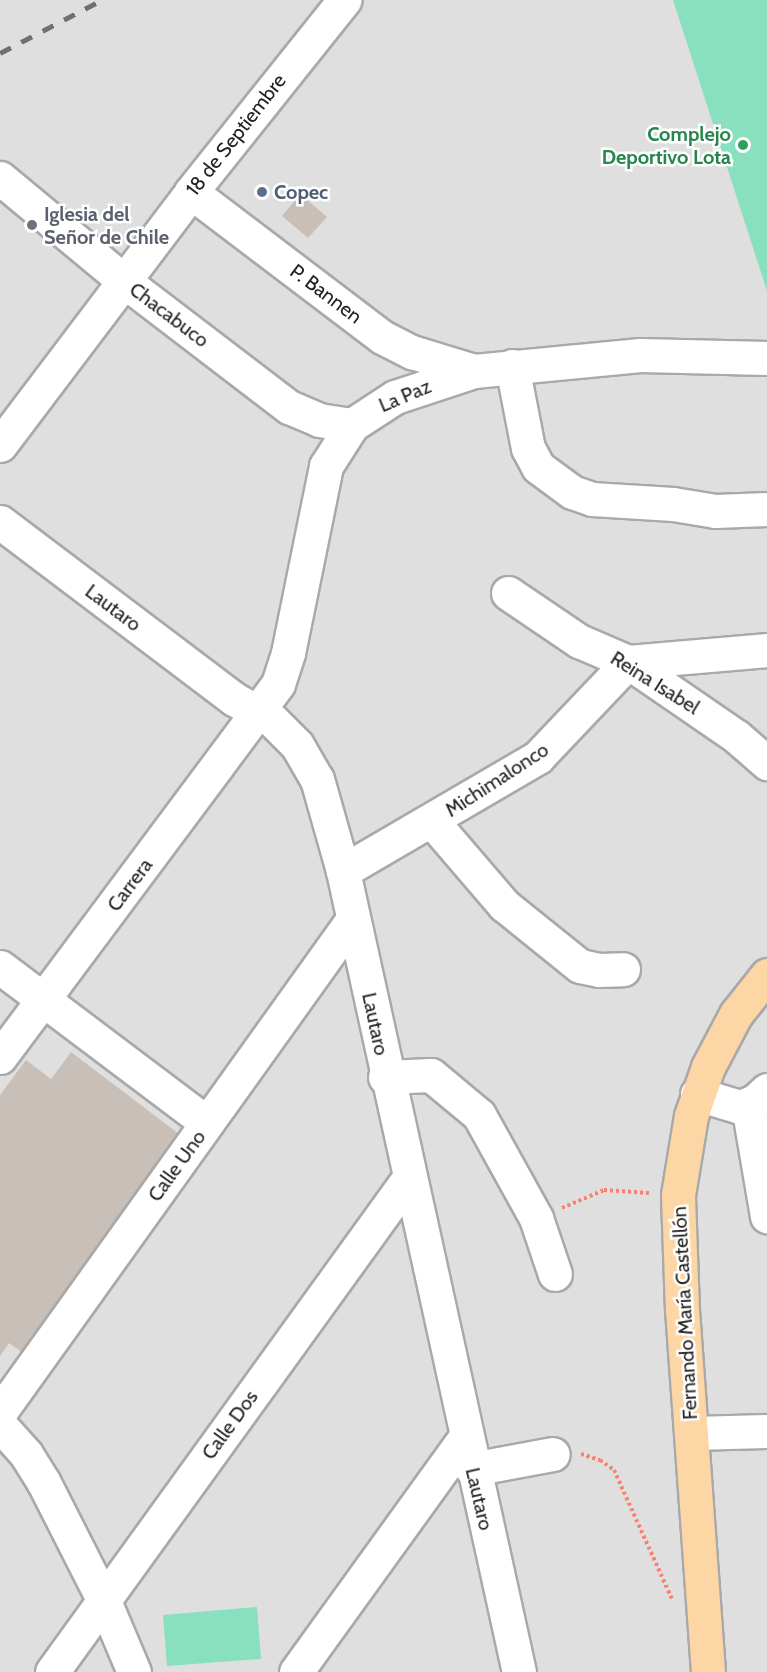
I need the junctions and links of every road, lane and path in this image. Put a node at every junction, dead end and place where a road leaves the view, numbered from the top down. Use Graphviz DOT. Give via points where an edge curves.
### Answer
graph roads {
  1 [pos="344,0"];
  2 [pos="0,178"];
  3 [pos="191,192"];
  4 [pos="124,281"];
  5 [pos="382,337"];
  6 [pos="767,358"];
  7 [pos="512,366"];
  8 [pos="474,371"];
  9 [pos="395,397"];
  10 [pos="352,425"];
  11 [pos="0,445"];
  12 [pos="767,509"];
  13 [pos="0,522"];
  14 [pos="508,592"];
  15 [pos="767,650"];
  16 [pos="628,662"];
  17 [pos="260,713"];
  18 [pos="767,763"];
  19 [pos="432,821"];
  20 [pos="343,871"];
  21 [pos="353,920"];
  22 [pos="0,967"];
  23 [pos="623,969"];
  24 [pos="767,975"];
  25 [pos="44,999"];
  26 [pos="0,1057"];
  27 [pos="385,1077"];
  28 [pos="697,1094"];
  29 [pos="757,1098"];
  30 [pos="207,1123"];
  31 [pos="409,1178"];
  32 [pos="678,1195"];
  33 [pos="767,1216"];
  34 [pos="536,1218"];
  35 [pos="555,1274"];
  36 [pos="0,1412"];
  37 [pos="0,1425"];
  38 [pos="767,1431"];
  39 [pos="692,1433"];
  40 [pos="469,1453"];
  41 [pos="554,1454"];
  42 [pos="104,1600"];
  43 [pos="674,1604"];
  44 [pos="52,1672"];
  45 [pos="134,1672"];
  46 [pos="296,1672"];
  47 [pos="519,1672"];
  48 [pos="708,1672"];
  1 -- 3 [label="street, 18 de Septiembre"];
  2 -- 4 [label="street, Chacabuco"];
  3 -- 4 [label="street, 18 de Septiembre"];
  3 -- 5 [label="street, P. Bannen"];
  4 -- 10 [label="street, Chacabuco" via="290,407 319,420"];
  4 -- 11 [label="street, 18 de Septiembre"];
  5 -- 8 [label="street, P. Bannen" via="412,352"];
  5 -- 9 [label="street" via="402,364 402,386"];
  6 -- 7 [label="street, La Paz" via="640,354"];
  7 -- 8 [label="street, La Paz"];
  7 -- 12 [label="street" via="523,433 546,474 572,492 592,499 673,504 715,512"];
  8 -- 9 [label="street, La Paz"];
  9 -- 10 [label="street, La Paz"];
  10 -- 17 [label="street, La Paz" via="326,466 286,661 278,684"];
  13 -- 17 [label="street, Lautaro" via="234,699"];
  14 -- 16 [label="street, Reina Isabel" via="579,641"];
  15 -- 16 [label="street"];
  16 -- 18 [label="street, Reina Isabel" via="738,737"];
  16 -- 19 [label="street, Michimalonco" via="538,758"];
  17 -- 20 [label="street, Lautaro" via="284,730 312,770"];
  17 -- 25 [label="street, Carrera"];
  19 -- 20 [label="street, Michimalonco"];
  19 -- 23 [label="street" via="504,904 580,966"];
  20 -- 21 [label="street, Lautaro"];
  21 -- 27 [label="street, Lautaro"];
  21 -- 30 [label="street, Calle Uno"];
  22 -- 25 [label="street"];
  24 -- 28 [label="main road, Fernando María Castellón" via="735,1014"];
  25 -- 26 [label="street, Carrera"];
  25 -- 30 [label="street"];
  27 -- 31 [label="street, Lautaro"];
  27 -- 34 [label="street" via="431,1075 455,1091 479,1115"];
  28 -- 29 [label="street" via="732,1106"];
  28 -- 32 [label="main road, Fernando María Castellón"];
  29 -- 33 [label="street"];
  30 -- 36 [label="street, Calle Uno"];
  31 -- 40 [label="street, Lautaro"];
  31 -- 42 [label="street, Calle Dos"];
  32 -- 34 [label="path" via="604,1190"];
  32 -- 39 [label="main road, Fernando María Castellón"];
  34 -- 35 [label="street"];
  37 -- 42 [label="street" via="43,1481"];
  38 -- 39 [label="street"];
  39 -- 48 [label="main road, Fernando María Castellón"];
  40 -- 41 [label="street"];
  40 -- 46 [label="street"];
  40 -- 47 [label="street, Lautaro"];
  41 -- 43 [label="path" via="588,1454 614,1470"];
  42 -- 44 [label="street, Calle Dos"];
  42 -- 45 [label="street"];
}
